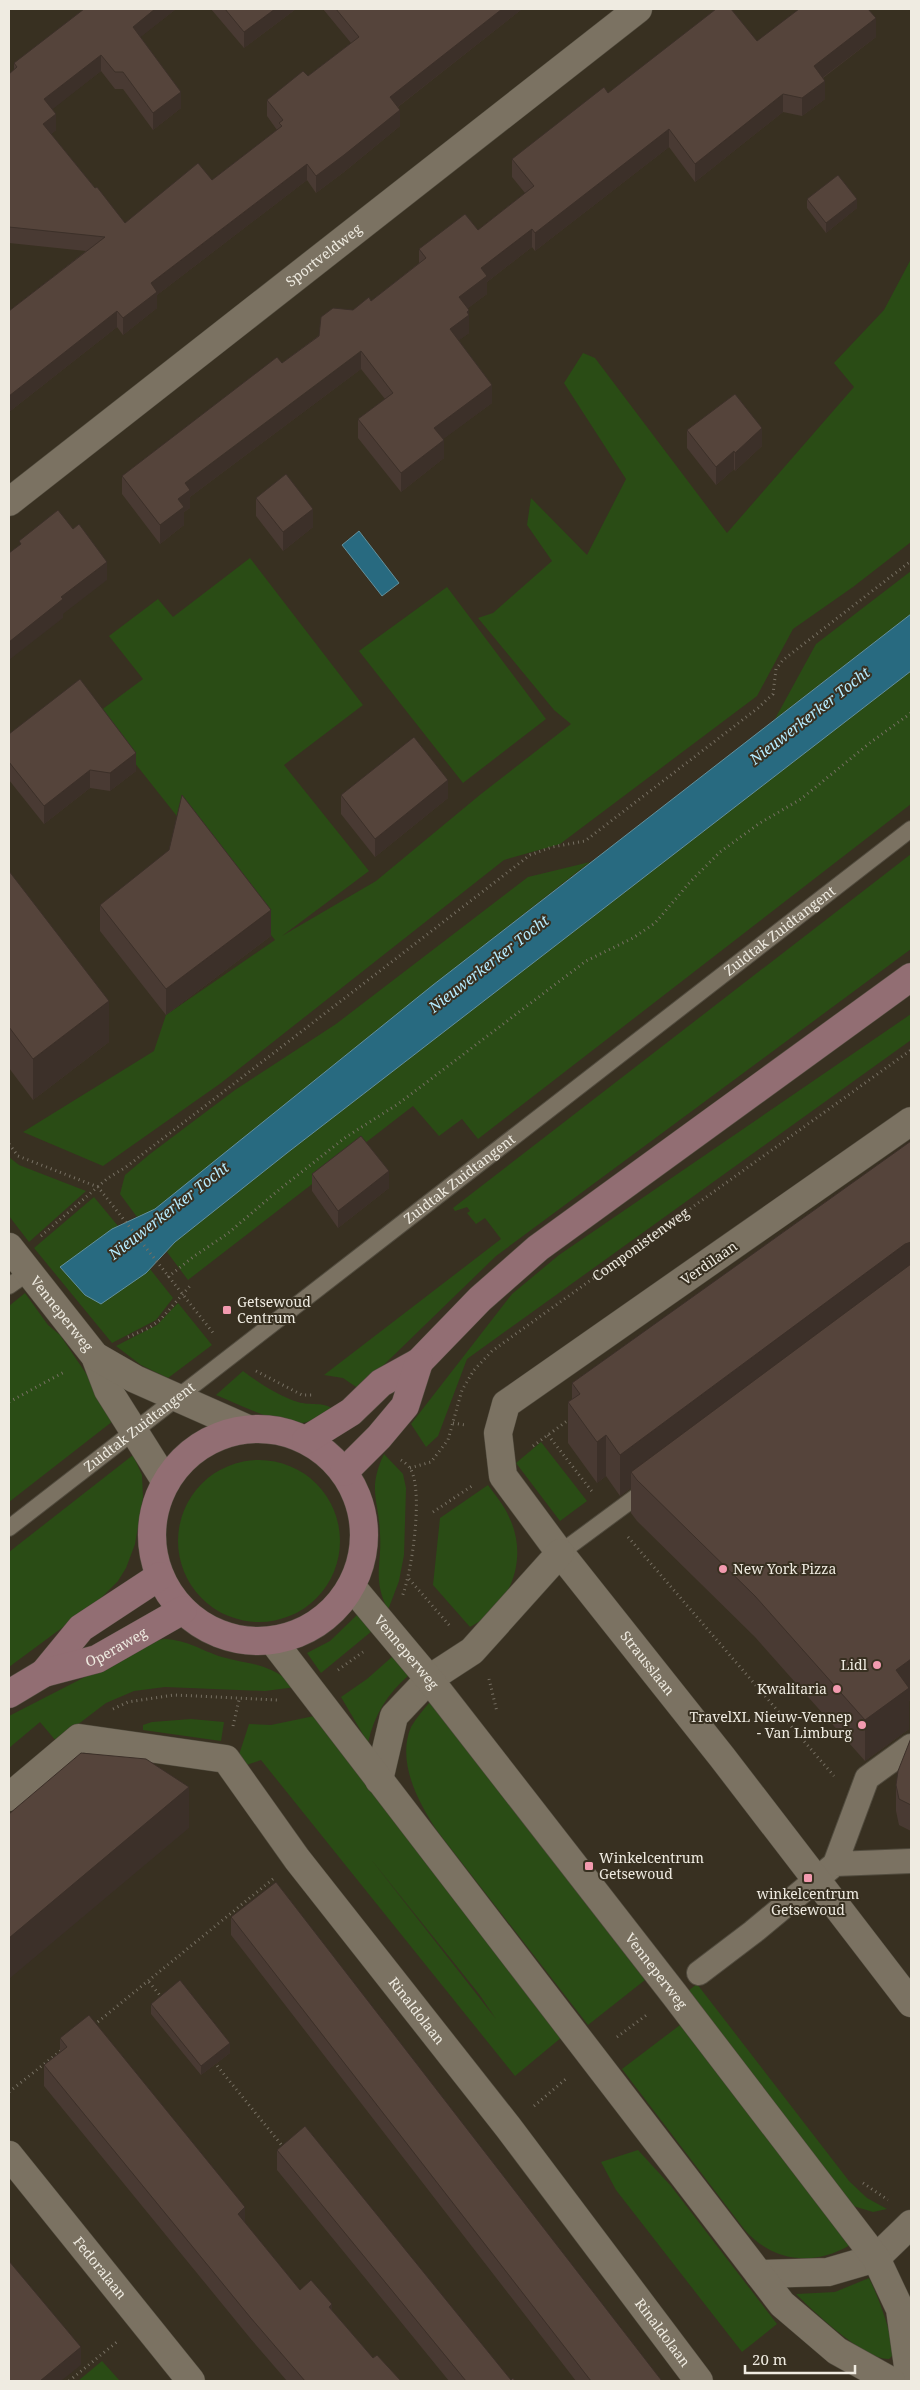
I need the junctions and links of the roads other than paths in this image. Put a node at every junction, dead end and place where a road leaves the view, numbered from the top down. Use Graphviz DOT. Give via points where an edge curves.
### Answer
graph roads {
  1 [pos="638,9"];
  2 [pos="9,502"];
  3 [pos="911,829"];
  4 [pos="911,977"];
  5 [pos="911,1121"];
  6 [pos="9,1247"];
  7 [pos="19,1279"];
  8 [pos="95,1356"];
  9 [pos="419,1362"];
  10 [pos="178,1398"];
  11 [pos="506,1404"];
  12 [pos="248,1429"];
  13 [pos="133,1432"];
  14 [pos="306,1440"];
  15 [pos="344,1472"];
  16 [pos="658,1481"];
  17 [pos="166,1482"];
  18 [pos="9,1528"];
  19 [pos="560,1553"];
  20 [pos="160,1576"];
  21 [pos="352,1587"];
  22 [pos="183,1610"];
  23 [pos="273,1641"];
  24 [pos="44,1673"];
  25 [pos="429,1679"];
  26 [pos="9,1694"];
  27 [pos="911,1746"];
  28 [pos="379,1780"];
  29 [pos="9,1797"];
  30 [pos="911,1861"];
  31 [pos="825,1872"];
  32 [pos="699,1973"];
  33 [pos="911,2003"];
  34 [pos="9,2155"];
  35 [pos="911,2224"];
  36 [pos="876,2258"];
  37 [pos="759,2274"];
  38 [pos="191,2381"];
  39 [pos="699,2381"];
  40 [pos="891,2381"];
  41 [pos="910,2381"];
  1 -- 2 [label="street, Sportveldweg"];
  3 -- 10 [label="lane, Zuidtak Zuidtangent"];
  4 -- 9 [label="main road" via="538,1248 480,1299"];
  5 -- 11 [label="street, Verdilaan"];
  6 -- 7 [label="street, Venneperweg"];
  7 -- 8 [label="street, Venneperweg"];
  8 -- 10 [label="street, Venneperweg"];
  8 -- 13 [label="street, Venneperweg" via="108,1390"];
  9 -- 14 [label="main road" via="381,1383 351,1412"];
  9 -- 15 [label="main road" via="405,1406"];
  10 -- 12 [label="street, Venneperweg"];
  10 -- 13 [label="lane, Zuidtak Zuidtangent"];
  11 -- 19 [label="street, Strausslaan" via="498,1433 502,1476"];
  12 -- 14 [label="main road" via="268,1430"];
  12 -- 17 [label="main road" via="210,1440 178,1466"];
  13 -- 17 [label="street, Venneperweg"];
  13 -- 18 [label="lane, Zuidtak Zuidtangent"];
  14 -- 15 [label="main road"];
  15 -- 21 [label="main road" via="362,1508 365,1528 361,1562"];
  16 -- 19 [label="lane"];
  17 -- 20 [label="main road" via="154,1512 152,1528 152,1544"];
  19 -- 25 [label="street" via="472,1651"];
  19 -- 31 [label="street, Strausslaan" via="722,1756"];
  20 -- 22 [label="main road"];
  20 -- 24 [label="main road, Operaweg" via="81,1628"];
  21 -- 23 [label="main road" via="331,1613 318,1622 304,1631"];
  21 -- 25 [label="street, Venneperweg"];
  22 -- 23 [label="main road" via="202,1625 225,1636 248,1641"];
  22 -- 24 [label="main road, Operaweg" via="96,1659"];
  23 -- 28 [label="street"];
  24 -- 26 [label="main road, Operaweg"];
  25 -- 28 [label="street" via="394,1716"];
  25 -- 36 [label="street, Venneperweg"];
  27 -- 31 [label="street" via="867,1778"];
  28 -- 37 [label="street"];
  29 -- 39 [label="street, Rinaldolaan" via="79,1738 226,1759 297,1859 508,2127"];
  30 -- 31 [label="street"];
  31 -- 32 [label="street"];
  31 -- 33 [label="street, Strausslaan"];
  34 -- 38 [label="street, Fedoralaan"];
  35 -- 36 [label="street"];
  36 -- 37 [label="street" via="828,2272"];
  36 -- 41 [label="street, Venneperweg" via="900,2308"];
  37 -- 40 [label="street" via="782,2304 837,2351"];
}
